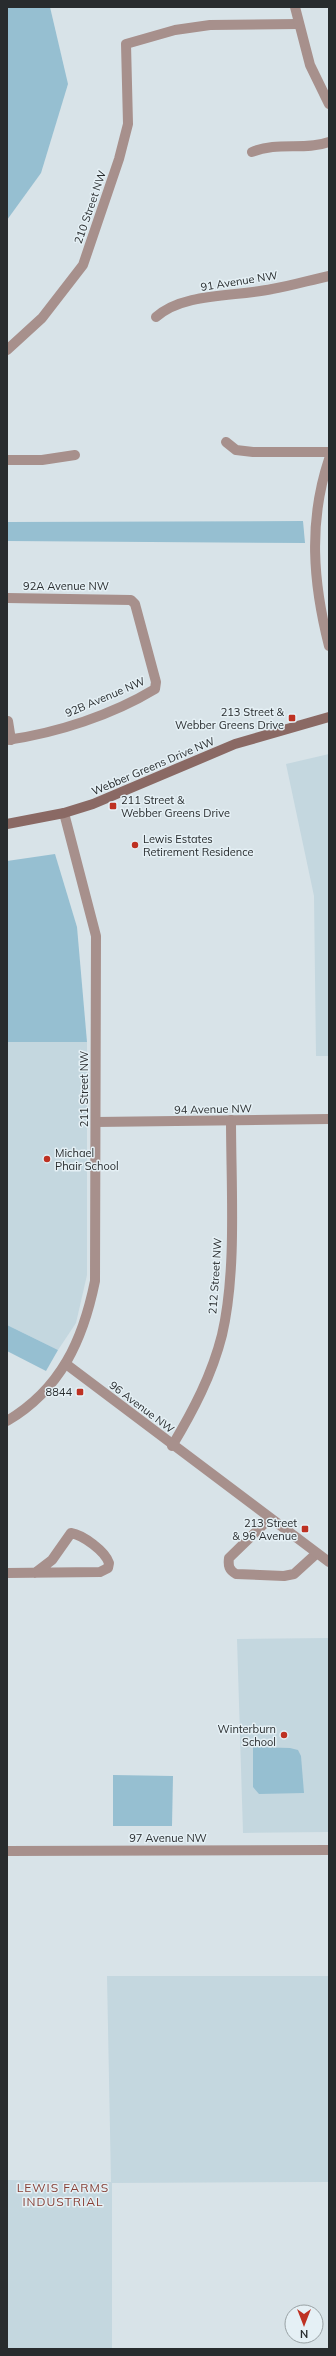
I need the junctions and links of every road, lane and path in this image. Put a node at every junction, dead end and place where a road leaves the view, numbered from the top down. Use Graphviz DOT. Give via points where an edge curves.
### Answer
graph roads {
  1 [pos="295,7"];
  2 [pos="298,24"];
  3 [pos="329,104"];
  4 [pos="329,142"];
  5 [pos="252,152"];
  6 [pos="329,276"];
  7 [pos="156,316"];
  8 [pos="7,350"];
  9 [pos="226,442"];
  10 [pos="329,452"];
  11 [pos="75,454"];
  12 [pos="329,459"];
  13 [pos="7,460"];
  14 [pos="7,598"];
  15 [pos="329,646"];
  16 [pos="156,682"];
  17 [pos="329,717"];
  18 [pos="8,721"];
  19 [pos="9,740"];
  20 [pos="64,813"];
  21 [pos="7,824"];
  22 [pos="231,1120"];
  23 [pos="329,1120"];
  24 [pos="96,1122"];
  25 [pos="66,1364"];
  26 [pos="7,1421"];
  27 [pos="172,1446"];
  28 [pos="269,1519"];
  29 [pos="316,1554"];
  30 [pos="329,1562"];
  31 [pos="7,1573"];
  32 [pos="35,1573"];
  33 [pos="329,1850"];
  34 [pos="7,1851"];
  1 -- 2 [label="street"];
  2 -- 3 [label="street" via="310,65"];
  2 -- 8 [label="street, 210 Street NW" via="210,25 176,30 126,44 128,124 119,159 83,265 42,318"];
  4 -- 5 [label="street" via="270,146"];
  6 -- 7 [label="street, 91 Avenue NW" via="271,290 188,301 166,308"];
  9 -- 10 [label="street" via="236,450 253,452"];
  11 -- 13 [label="street" via="42,460"];
  12 -- 15 [label="street" via="316,510 314,548 317,590"];
  14 -- 16 [label="street, 92A Avenue NW" via="126,598 135,604"];
  16 -- 19 [label="street, 92B Avenue NW" via="155,689 141,697 76,724"];
  17 -- 20 [label="main road, Webber Greens Drive NW" via="235,744 110,797"];
  18 -- 19 [label="street, 92B Avenue NW"];
  20 -- 21 [label="main road, Webber Greens Drive NW"];
  20 -- 24 [label="street, 211 Street NW" via="96,936"];
  22 -- 23 [label="street, 94 Avenue NW"];
  22 -- 24 [label="street, 94 Avenue NW"];
  22 -- 27 [label="street, 212 Street NW" via="229,1287 222,1336 207,1382"];
  24 -- 25 [label="street, 211 Street NW" via="95,1281 84,1329"];
  25 -- 26 [label="street" via="43,1392"];
  25 -- 27 [label="street, 96 Avenue NW"];
  27 -- 28 [label="street, 96 Avenue NW"];
  28 -- 29 [label="street, 96 Avenue NW"];
  28 -- 29 [label="street" via="229,1558 228,1565 232,1572 284,1576 294,1574"];
  29 -- 30 [label="street, 96 Avenue NW"];
  31 -- 32 [label="street"];
  32 -- 32 [label="street" via="100,1572 108,1568 109,1563 101,1552 80,1536 70,1533 52,1560"];
  33 -- 34 [label="street, 97 Avenue NW"];
}
